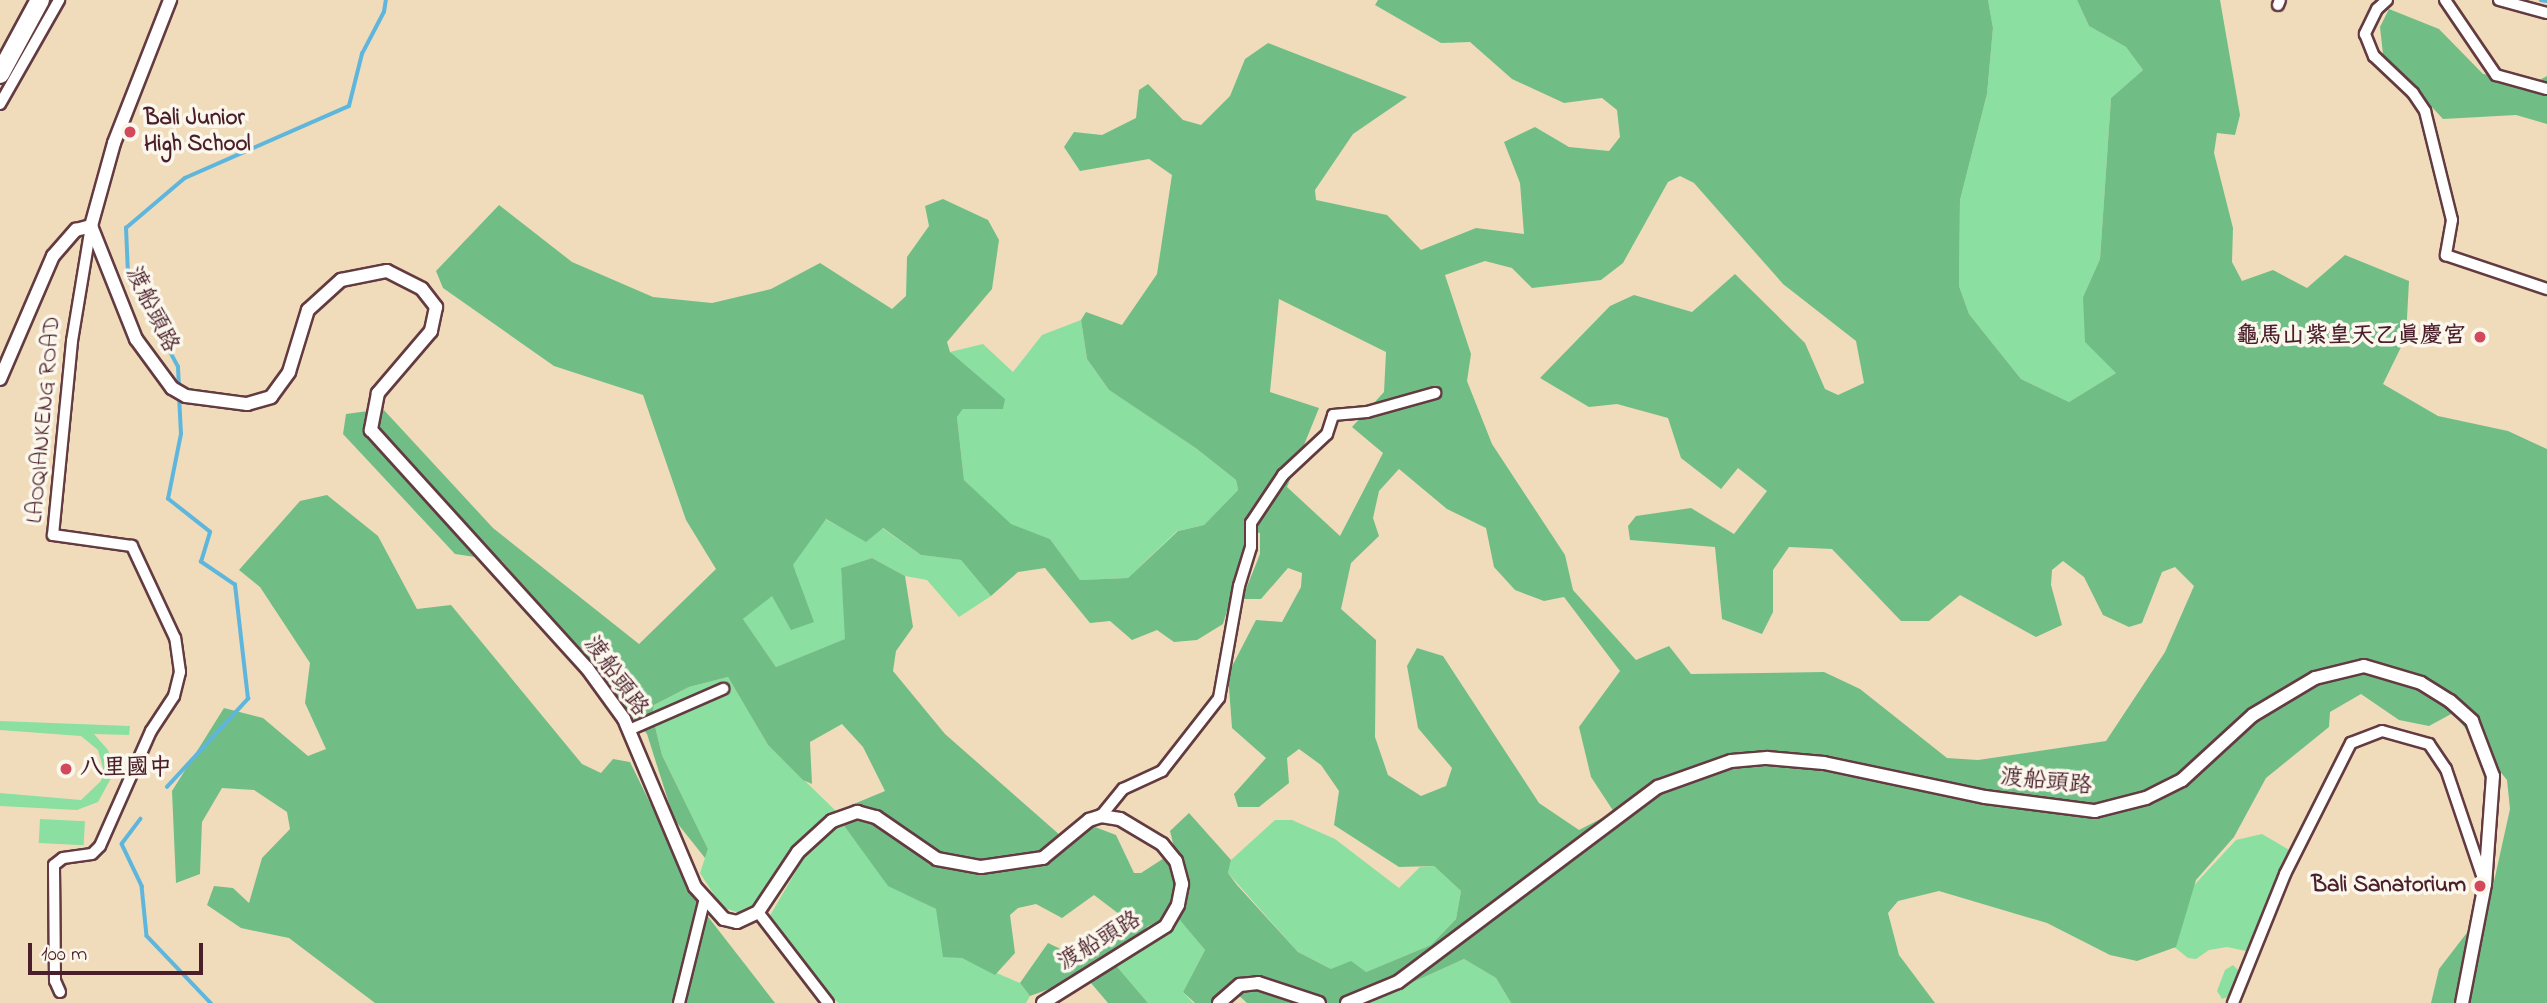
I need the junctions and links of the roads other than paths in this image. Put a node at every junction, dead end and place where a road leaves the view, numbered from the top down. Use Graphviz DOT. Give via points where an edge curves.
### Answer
graph roads {
  1 [pos="40,0"];
  2 [pos="59,0"];
  3 [pos="170,0"];
  4 [pos="2387,0"];
  5 [pos="2445,0"];
  6 [pos="2500,0"];
  7 [pos="2547,13"];
  8 [pos="0,74"];
  9 [pos="2547,89"];
  10 [pos="0,104"];
  11 [pos="91,226"];
  12 [pos="2547,289"];
  13 [pos="0,379"];
  14 [pos="1435,393"];
  15 [pos="723,689"];
  16 [pos="629,730"];
  17 [pos="1101,816"];
  18 [pos="2485,884"];
  19 [pos="705,898"];
  20 [pos="758,912"];
  21 [pos="60,992"];
  22 [pos="679,1003"];
  23 [pos="828,1003"];
  24 [pos="1043,1003"];
  25 [pos="1219,1003"];
  26 [pos="1319,1003"];
  27 [pos="1347,1003"];
  28 [pos="2233,1003"];
  29 [pos="2462,1003"];
  1 -- 8 [label="highway"];
  2 -- 10 [label="street"];
  3 -- 11 [label="street, LAOQIANKENG ROAD" via="114,144"];
  4 -- 12 [label="street" via="2377,9 2365,34 2374,56 2425,111 2452,220 2446,255"];
  5 -- 9 [label="street" via="2496,75"];
  6 -- 7 [label="street"];
  11 -- 13 [label="street, LAOQIANKENG ROAD" via="76,230 53,257"];
  11 -- 16 [label="street, 渡船頭路" via="136,339 172,388 186,396 247,404 271,397 289,372 308,310 341,280 387,271 422,289 436,307 431,331 378,393 371,430 587,668"];
  11 -- 21 [label="street, LAOQIANKENG ROAD" via="72,341 53,536 132,546 175,638 180,672 174,696 151,732 100,846 92,854 63,858 54,864 55,981"];
  14 -- 17 [label="street" via="1367,412 1332,415 1327,433 1283,475 1251,523 1251,547 1239,586 1219,698 1162,771 1123,789"];
  15 -- 16 [label="street"];
  16 -- 19 [label="street, 渡船頭路" via="678,849"];
  17 -- 20 [label="street" via="1089,820 1043,858 981,867 937,859 876,817 857,812 832,821 798,852"];
  17 -- 24 [label="street, 渡船頭路" via="1120,819 1162,844 1177,861 1182,884 1178,905 1166,926 1148,940"];
  18 -- 27 [label="street, 渡船頭路" via="2493,776 2472,721 2421,683 2364,666 2315,678 2253,715 2182,780 2146,798 2095,811 1985,797 1824,763 1767,758 1731,761 1658,787 1398,982"];
  18 -- 28 [label="street" via="2446,769 2429,744 2382,731 2351,743 2285,874"];
  18 -- 29 [label="street, 渡船頭路"];
  19 -- 20 [label="street, 渡船頭路" via="724,919 737,922"];
  19 -- 22 [label="street"];
  20 -- 23 [label="street"];
  25 -- 26 [label="street" via="1240,985 1258,983"];
}
